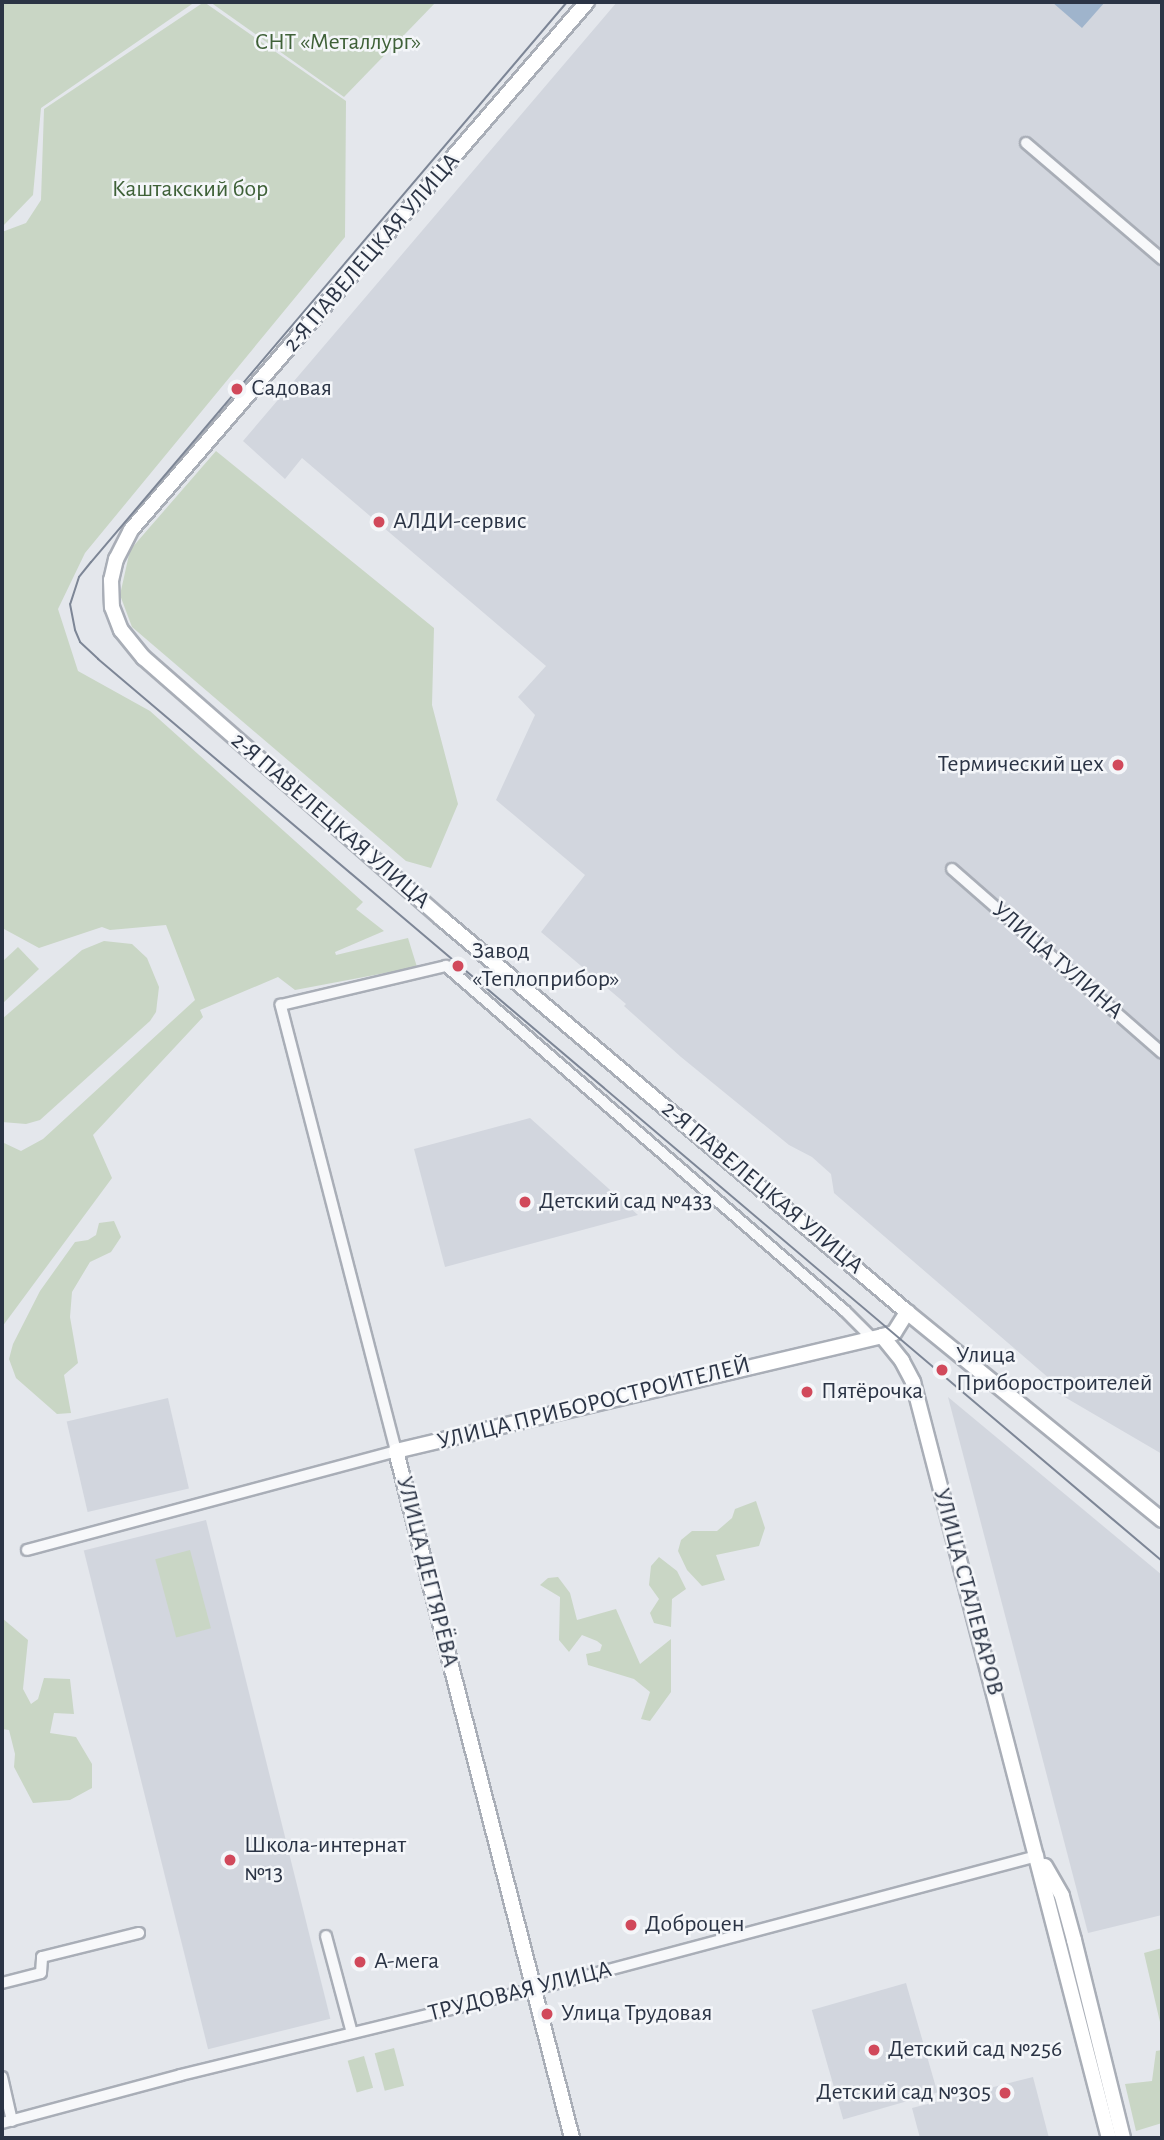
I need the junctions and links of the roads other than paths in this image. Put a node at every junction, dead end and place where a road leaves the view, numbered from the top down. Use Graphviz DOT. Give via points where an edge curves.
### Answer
graph roads {
  1 [pos="587,2"];
  2 [pos="1026,143"];
  3 [pos="1162,259"];
  4 [pos="952,869"];
  5 [pos="1162,1053"];
  6 [pos="907,1312"];
  7 [pos="877,1337"];
  8 [pos="396,1451"];
  9 [pos="1162,1520"];
  10 [pos="27,1550"];
  11 [pos="1038,1856"];
  12 [pos="139,1933"];
  13 [pos="326,1936"];
  14 [pos="2,1983"];
  15 [pos="534,1989"];
  16 [pos="352,2034"];
  17 [pos="2,2077"];
  18 [pos="7,2122"];
  19 [pos="572,2138"];
  20 [pos="1109,2138"];
  21 [pos="1123,2138"];
  1 -- 6 [label="street, 2-Я ПАВЕЛЕЦКАЯ УЛИЦА" via="131,530 116,559 112,607 121,630 144,658 441,918"];
  2 -- 3 [label="street"];
  4 -- 5 [label="street, УЛИЦА ТУЛИНА"];
  6 -- 7 [label="street, УЛИЦА ПРИБОРОСТРОИТЕЛЕЙ" via="894,1333"];
  6 -- 9 [label="street, 2-Я ПАВЕЛЕЦКАЯ УЛИЦА"];
  7 -- 8 [label="street, УЛИЦА ПРИБОРОСТРОИТЕЛЕЙ"];
  7 -- 8 [label="street, УЛИЦА ДЕГТЯРЁВА" via="446,966 281,1005"];
  7 -- 11 [label="street, УЛИЦА СТАЛЕВАРОВ" via="902,1361 913,1382"];
  8 -- 10 [label="street, УЛИЦА ПРИБОРОСТРОИТЕЛЕЙ"];
  8 -- 15 [label="street, УЛИЦА ДЕГТЯРЁВА"];
  11 -- 15 [label="street, ТРУДОВАЯ УЛИЦА"];
  11 -- 20 [label="street, УЛИЦА СТАЛЕВАРОВ"];
  11 -- 21 [label="street, УЛИЦА СТАЛЕВАРОВ" via="1062,1896"];
  12 -- 14 [label="street" via="42,1957 41,1973"];
  13 -- 16 [label="street"];
  15 -- 16 [label="street, ТРУДОВАЯ УЛИЦА"];
  15 -- 19 [label="street, УЛИЦА ДЕГТЯРЁВА"];
  16 -- 18 [label="street, ТРУДОВАЯ УЛИЦА"];
  17 -- 18 [label="street"];
}
